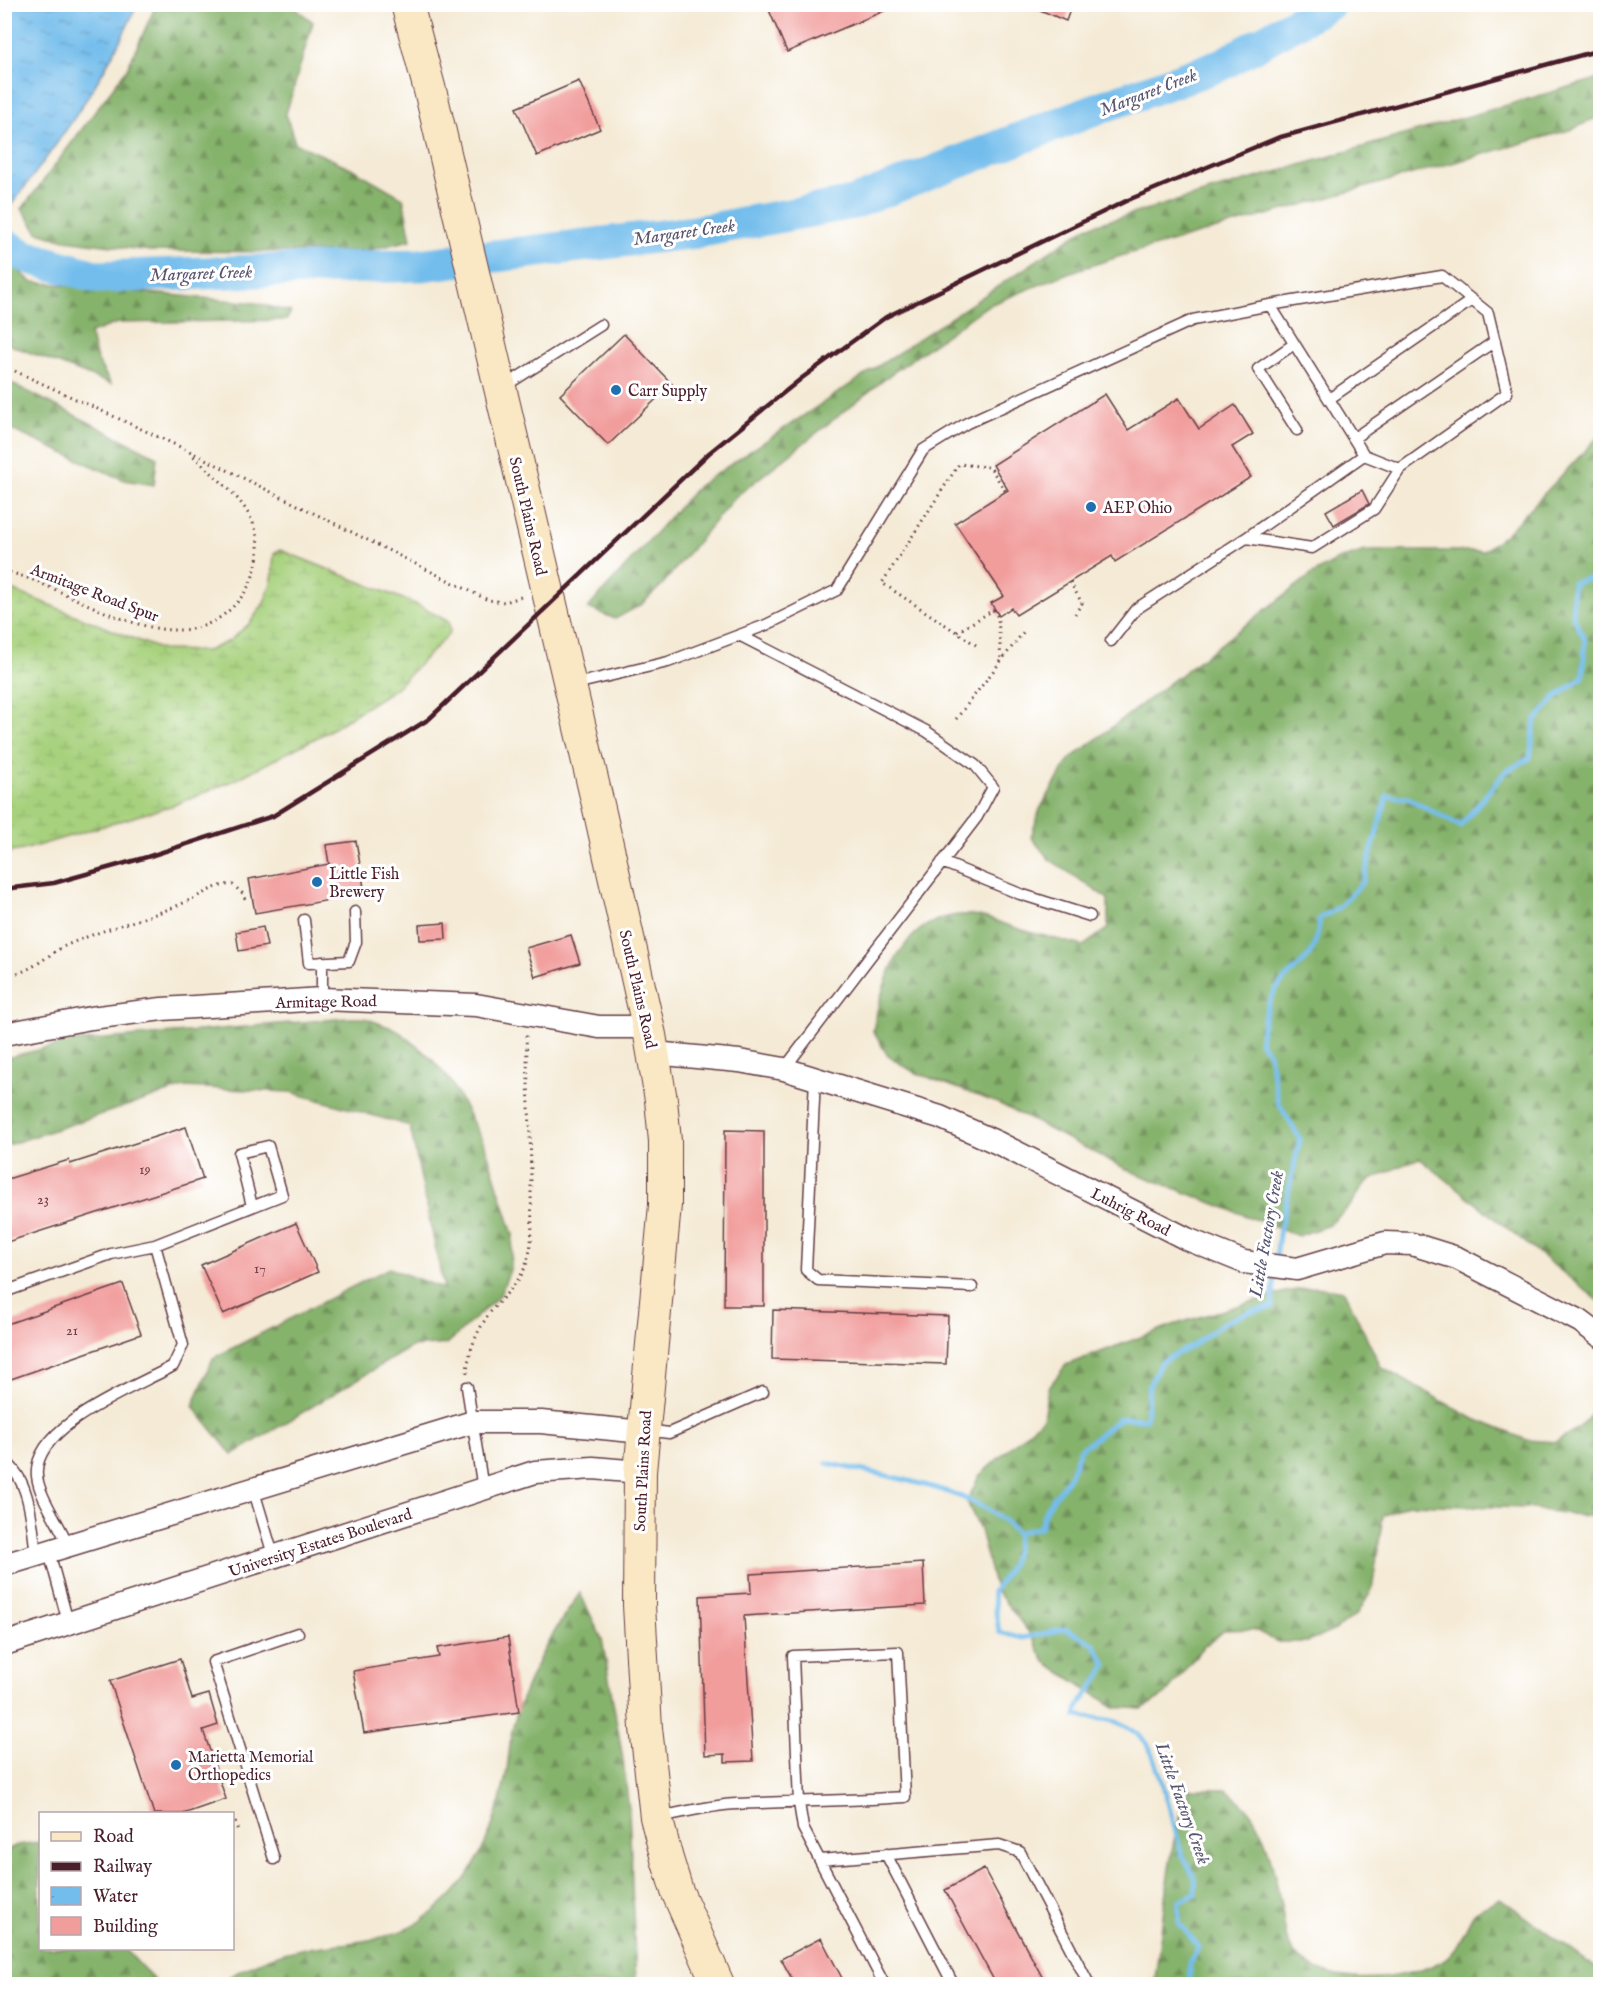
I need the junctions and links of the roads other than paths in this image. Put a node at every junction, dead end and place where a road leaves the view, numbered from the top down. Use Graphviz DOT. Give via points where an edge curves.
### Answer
graph roads {
  1 [pos="407,4"];
  2 [pos="1472,300"];
  3 [pos="1270,305"];
  4 [pos="601,325"];
  5 [pos="1495,341"];
  6 [pos="1294,344"];
  7 [pos="500,388"];
  8 [pos="1329,399"];
  9 [pos="1297,430"];
  10 [pos="1354,438"];
  11 [pos="1365,455"];
  12 [pos="1400,469"];
  13 [pos="1246,538"];
  14 [pos="739,635"];
  15 [pos="1111,641"];
  16 [pos="568,686"];
  17 [pos="942,862"];
  18 [pos="355,912"];
  19 [pos="1090,916"];
  20 [pos="304,920"];
  21 [pos="322,962"];
  22 [pos="322,999"];
  23 [pos="4,1034"];
  24 [pos="651,1040"];
  25 [pos="784,1069"];
  26 [pos="815,1078"];
  27 [pos="252,1206"];
  28 [pos="155,1245"];
  29 [pos="972,1287"];
  30 [pos="4,1292"];
  31 [pos="1600,1336"];
  32 [pos="467,1387"];
  33 [pos="763,1392"];
  34 [pos="472,1422"];
  35 [pos="643,1431"];
  36 [pos="4,1461"];
  37 [pos="640,1472"];
  38 [pos="253,1488"];
  39 [pos="483,1489"];
  40 [pos="51,1551"];
  41 [pos="273,1558"];
  42 [pos="4,1565"];
  43 [pos="68,1622"];
  44 [pos="298,1633"];
  45 [pos="4,1644"];
  46 [pos="799,1803"];
  47 [pos="656,1817"];
  48 [pos="886,1854"];
  49 [pos="274,1859"];
  50 [pos="820,1860"];
  51 [pos="718,1984"];
  52 [pos="884,1984"];
  53 [pos="952,1984"];
  54 [pos="1089,1984"];
  1 -- 7 [label="main road, South Plains Road"];
  2 -- 3 [label="lane" via="1442,276"];
  2 -- 5 [label="lane" via="1488,314"];
  2 -- 8 [label="lane"];
  3 -- 6 [label="lane"];
  3 -- 14 [label="lane" via="1193,320 954,430 923,450 837,590"];
  4 -- 7 [label="lane"];
  5 -- 10 [label="lane"];
  5 -- 12 [label="lane" via="1507,393"];
  6 -- 8 [label="lane"];
  6 -- 9 [label="lane" via="1258,369"];
  7 -- 16 [label="main road, South Plains Road"];
  8 -- 10 [label="lane"];
  10 -- 11 [label="lane"];
  11 -- 12 [label="lane"];
  11 -- 13 [label="lane"];
  12 -- 13 [label="lane" via="1374,509 1312,548"];
  13 -- 15 [label="lane" via="1136,609"];
  14 -- 16 [label="lane" via="668,662"];
  14 -- 17 [label="lane" via="926,731 975,765 993,787 977,817"];
  16 -- 24 [label="main road, South Plains Road"];
  17 -- 19 [label="lane" via="1020,894"];
  17 -- 25 [label="lane"];
  18 -- 21 [label="lane" via="357,942 349,961"];
  20 -- 21 [label="lane" via="309,963"];
  21 -- 22 [label="lane"];
  22 -- 23 [label="street, Armitage Road" via="162,1009"];
  22 -- 24 [label="street, Armitage Road" via="476,1005"];
  24 -- 25 [label="street, Luhrig Road"];
  24 -- 35 [label="main road, South Plains Road" via="665,1142 665,1205"];
  25 -- 26 [label="street, Luhrig Road"];
  26 -- 29 [label="lane" via="806,1270 818,1280"];
  26 -- 31 [label="street, Luhrig Road" via="940,1117 1187,1239 1244,1262 1298,1269 1385,1243 1412,1244 1466,1263 1571,1316"];
  27 -- 27 [label="lane" via="282,1196 268,1146 239,1153"];
  27 -- 28 [label="lane"];
  28 -- 30 [label="lane" via="111,1254"];
  28 -- 40 [label="lane" via="182,1353 173,1366 61,1429 41,1452 37,1477"];
  32 -- 34 [label="lane"];
  33 -- 35 [label="lane" via="669,1433"];
  34 -- 35 [label="street" via="541,1422"];
  34 -- 38 [label="street"];
  34 -- 39 [label="lane"];
  35 -- 37 [label="main road, South Plains Road"];
  36 -- 40 [label="lane" via="12,1466 21,1482"];
  37 -- 39 [label="street, University Estates Boulevard" via="593,1468 544,1471"];
  37 -- 47 [label="main road, South Plains Road" via="639,1605"];
  38 -- 40 [label="street"];
  38 -- 41 [label="lane"];
  39 -- 41 [label="street, University Estates Boulevard"];
  40 -- 42 [label="street"];
  40 -- 43 [label="lane"];
  41 -- 43 [label="street, University Estates Boulevard"];
  43 -- 45 [label="street, University Estates Boulevard"];
  44 -- 49 [label="lane" via="213,1662"];
  46 -- 46 [label="lane" via="905,1797 898,1652 793,1656"];
  46 -- 47 [label="lane" via="735,1804"];
  46 -- 50 [label="lane" via="803,1828"];
  47 -- 51 [label="main road, South Plains Road" via="677,1891"];
  48 -- 50 [label="lane"];
  48 -- 53 [label="lane"];
  48 -- 54 [label="lane" via="999,1845 1020,1852"];
  50 -- 52 [label="lane"];
}
